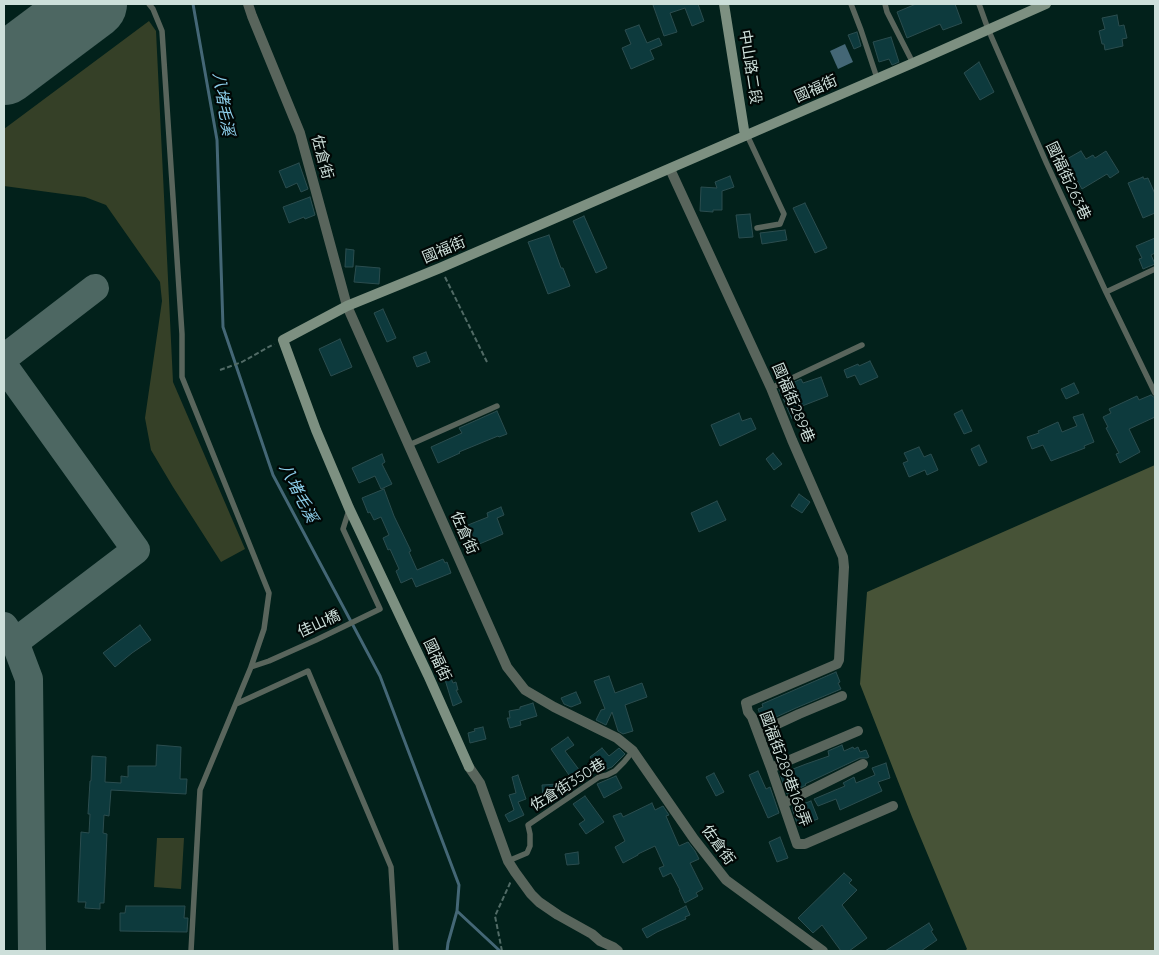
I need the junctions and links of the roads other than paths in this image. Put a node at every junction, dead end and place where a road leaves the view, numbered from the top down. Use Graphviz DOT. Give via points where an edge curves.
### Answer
graph roads {
  1 [pos="149,4"];
  2 [pos="248,4"];
  3 [pos="724,4"];
  4 [pos="851,4"];
  5 [pos="885,4"];
  6 [pos="978,4"];
  7 [pos="1046,4"];
  8 [pos="988,29"];
  9 [pos="913,63"];
  10 [pos="877,78"];
  11 [pos="746,135"];
  12 [pos="670,169"];
  13 [pos="757,228"];
  14 [pos="1155,269"];
  15 [pos="1106,292"];
  16 [pos="347,306"];
  17 [pos="862,345"];
  18 [pos="771,388"];
  19 [pos="1155,393"];
  20 [pos="497,406"];
  21 [pos="409,445"];
  22 [pos="350,508"];
  23 [pos="839,660"];
  24 [pos="252,667"];
  25 [pos="842,696"];
  26 [pos="236,704"];
  27 [pos="858,731"];
  28 [pos="758,733"];
  29 [pos="633,751"];
  30 [pos="863,764"];
  31 [pos="771,768"];
  32 [pos="784,803"];
  33 [pos="893,806"];
  34 [pos="508,860"];
  35 [pos="191,951"];
  36 [pos="396,951"];
  37 [pos="618,951"];
  38 [pos="823,951"];
  1 -- 24 [label="lane" via="162,31 182,377 269,594 264,629"];
  2 -- 16 [label="street, 佐倉街" via="300,133"];
  3 -- 11 [label="street, 中山路二段"];
  4 -- 10 [label="lane"];
  5 -- 9 [label="lane" via="886,12"];
  6 -- 8 [label="lane, 國福街263巷"];
  7 -- 8 [label="street, 國福街"];
  8 -- 9 [label="street, 國福街"];
  8 -- 15 [label="lane, 國福街263巷"];
  9 -- 10 [label="street, 國福街"];
  10 -- 11 [label="street, 國福街"];
  11 -- 12 [label="street, 國福街"];
  11 -- 13 [label="lane" via="784,214 780,224"];
  12 -- 16 [label="street, 國福街"];
  12 -- 18 [label="street, 國福街289巷"];
  14 -- 15 [label="lane"];
  15 -- 19 [label="lane, 國福街263巷"];
  16 -- 21 [label="street, 佐倉街"];
  16 -- 22 [label="street, 國福街" via="283,340 316,430"];
  17 -- 18 [label="lane"];
  18 -- 23 [label="street, 國福街289巷" via="843,556"];
  20 -- 21 [label="lane"];
  21 -- 29 [label="street, 佐倉街" via="508,667 525,690 617,738"];
  22 -- 24 [label="lane, 佳山橋" via="343,530 380,609"];
  22 -- 34 [label="street, 國福街" via="469,766 480,783"];
  23 -- 28 [label="street, 國福街289巷168弄" via="834,666 746,703"];
  24 -- 26 [label="lane"];
  25 -- 28 [label="street"];
  26 -- 35 [label="lane" via="200,790"];
  26 -- 36 [label="lane" via="308,672 391,867"];
  27 -- 31 [label="street"];
  28 -- 31 [label="street, 國福街289巷168弄"];
  29 -- 34 [label="lane, 佐倉街350巷" via="615,770 599,777 528,825 530,846 526,853"];
  29 -- 38 [label="street, 佐倉街" via="726,880"];
  30 -- 32 [label="street"];
  31 -- 32 [label="street, 國福街289巷168弄"];
  32 -- 33 [label="street, 國福街289巷168弄" via="797,844 805,844"];
  34 -- 37 [label="street" via="539,902"];
}
